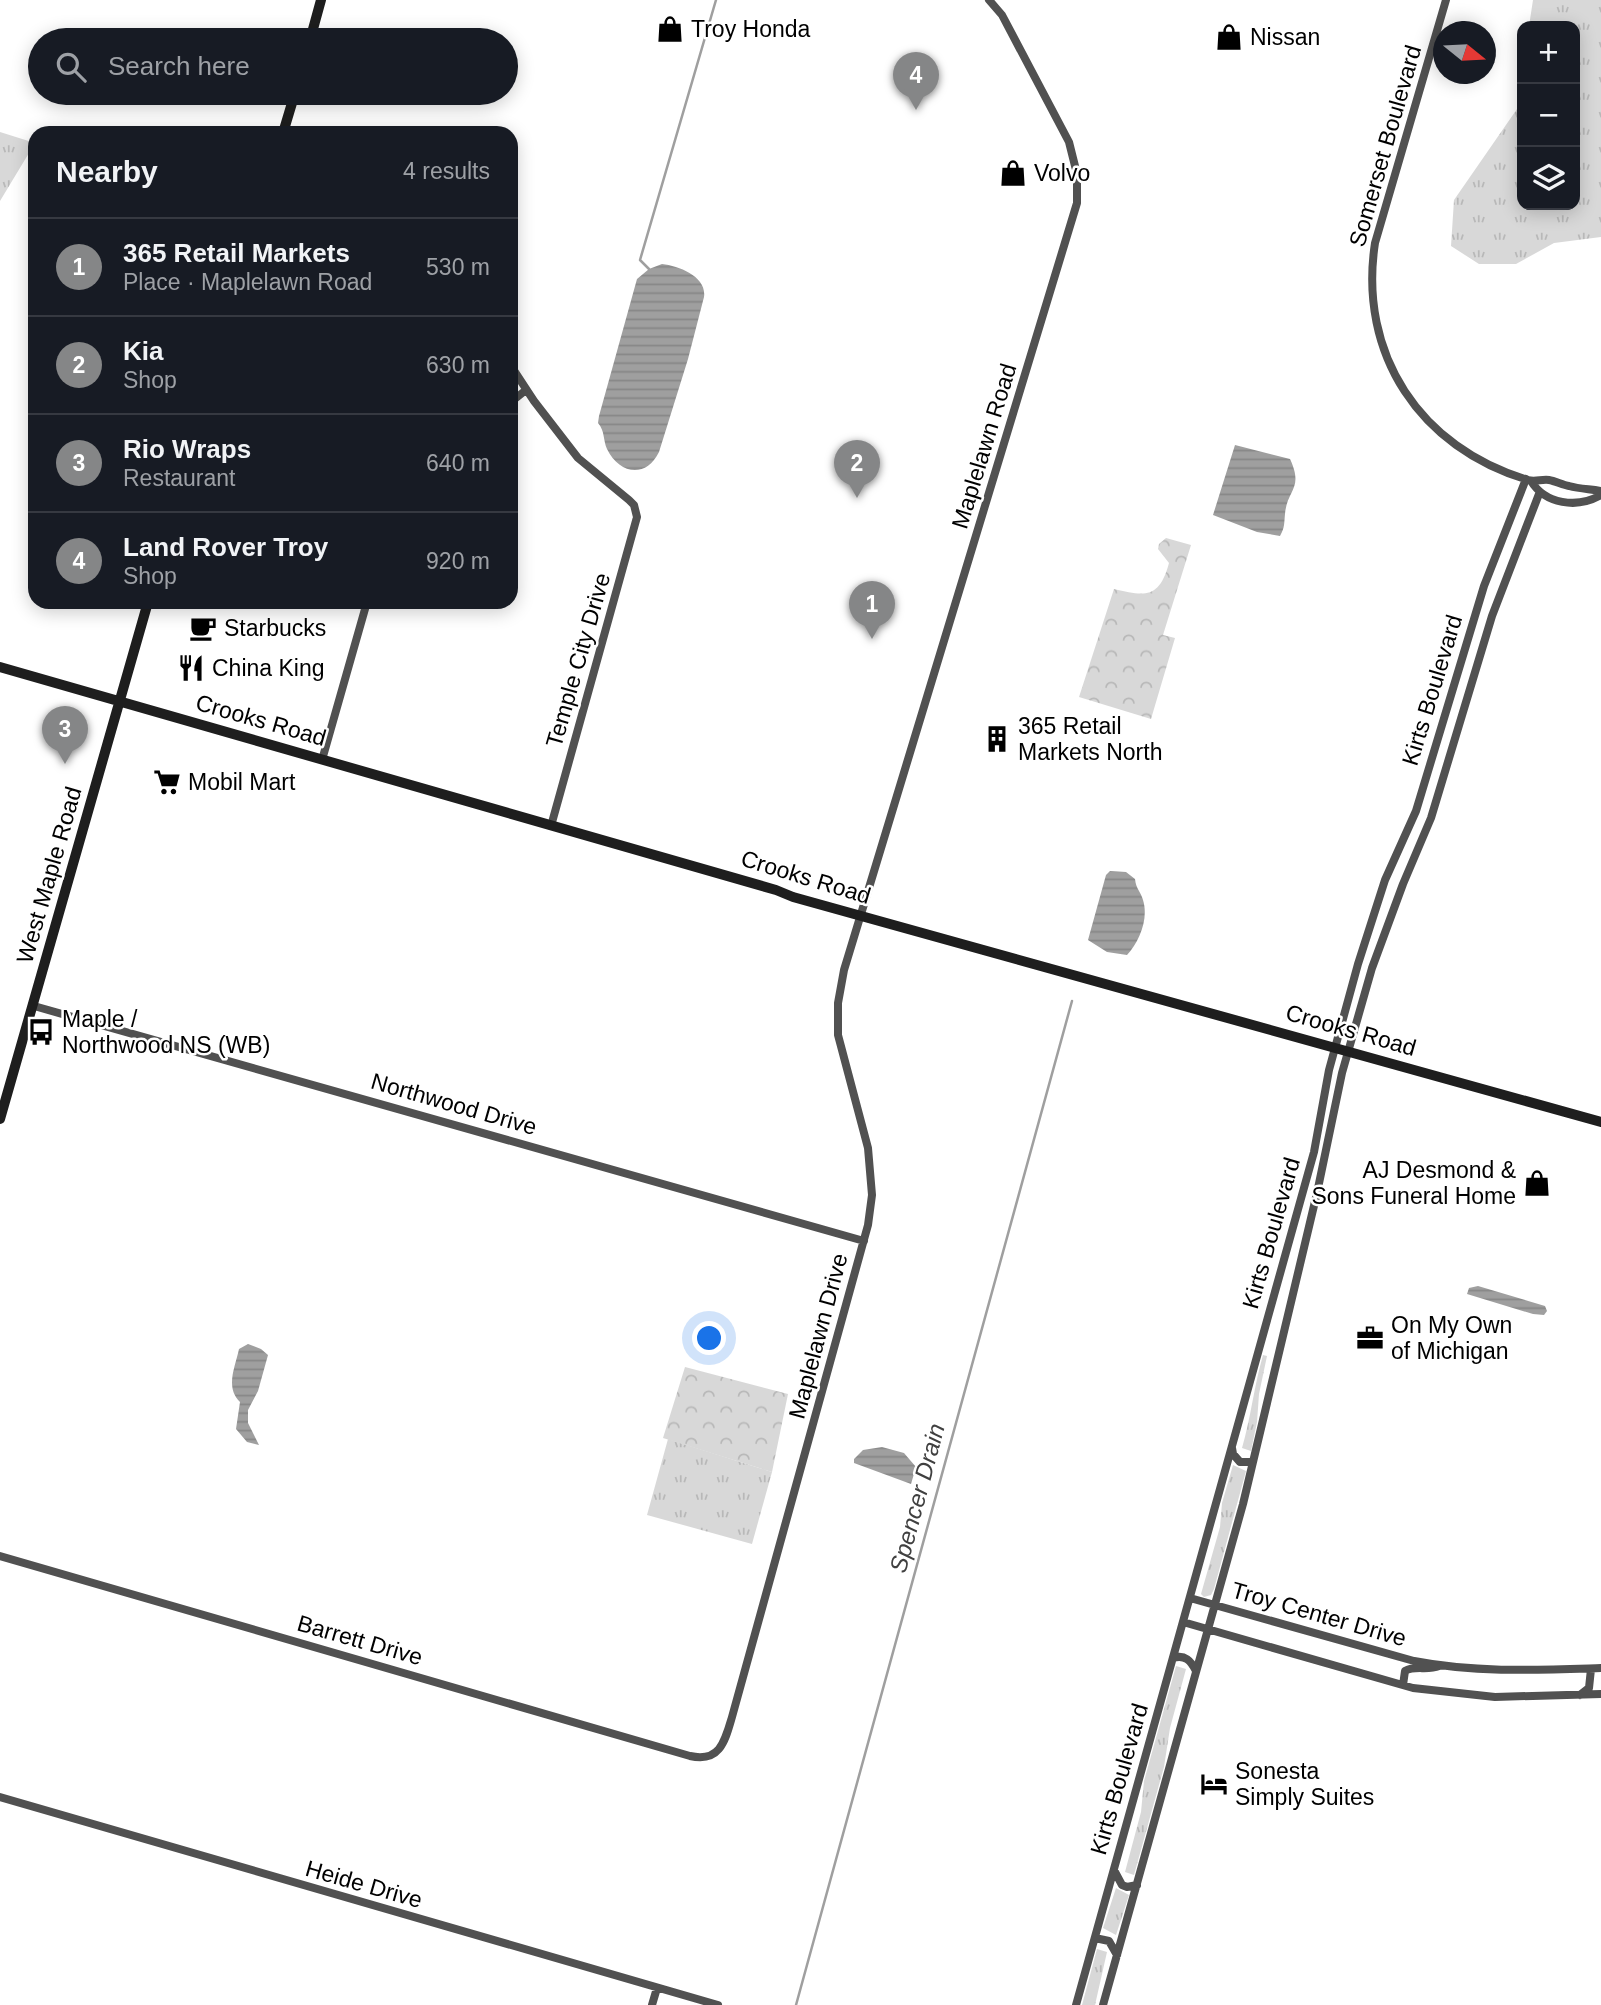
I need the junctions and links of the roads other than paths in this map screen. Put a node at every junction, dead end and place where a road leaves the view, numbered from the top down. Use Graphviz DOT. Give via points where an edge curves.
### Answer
graph roads {
  1 [pos="321,0"];
  2 [pos="989,0"];
  3 [pos="1446,0"];
  4 [pos="313,28"];
  5 [pos="292,105"];
  6 [pos="286,126"];
  7 [pos="518,377"];
  8 [pos="526,390"];
  9 [pos="518,396"];
  10 [pos="1528,480"];
  11 [pos="1601,493"];
  12 [pos="1539,494"];
  13 [pos="146,609"];
  14 [pos="365,609"];
  15 [pos="0,667"];
  16 [pos="121,701"];
  17 [pos="322,760"];
  18 [pos="551,826"];
  19 [pos="860,915"];
  20 [pos="34,1006"];
  21 [pos="1335,1048"];
  22 [pos="1348,1052"];
  23 [pos="0,1119"];
  24 [pos="1601,1122"];
  25 [pos="864,1241"];
  26 [pos="1269,1350"];
  27 [pos="1232,1445"];
  28 [pos="1253,1462"];
  29 [pos="0,1556"];
  30 [pos="1190,1598"];
  31 [pos="1215,1605"];
  32 [pos="1183,1622"];
  33 [pos="1208,1629"];
  34 [pos="1173,1658"];
  35 [pos="1438,1666"];
  36 [pos="1601,1668"];
  37 [pos="1591,1669"];
  38 [pos="1196,1671"];
  39 [pos="1403,1685"];
  40 [pos="1580,1695"];
  41 [pos="1601,1695"];
  42 [pos="709,1757"];
  43 [pos="0,1797"];
  44 [pos="1114,1869"];
  45 [pos="1137,1885"];
  46 [pos="1095,1938"];
  47 [pos="1117,1955"];
  48 [pos="657,1988"];
  49 [pos="652,2005"];
  50 [pos="718,2005"];
  51 [pos="1076,2005"];
  52 [pos="1103,2005"];
  1 -- 4 [label="main road"];
  2 -- 19 [label="street, Maplelawn Road" via="1002,15 1065,132 1077,174 1077,203"];
  3 -- 10 [label="street, Somerset Boulevard" via="1375,243 1371,278 1375,319 1394,373 1425,419 1467,453"];
  5 -- 6 [label="main road"];
  7 -- 8 [label="street"];
  8 -- 9 [label="street"];
  8 -- 18 [label="street, Temple City Drive" via="578,458 634,505 637,517"];
  10 -- 11 [label="street, Somerset Boulevard" via="1549,480"];
  10 -- 12 [label="street"];
  10 -- 21 [label="street, Kirts Boulevard" via="1484,586 1416,811 1385,880"];
  11 -- 12 [label="street" via="1578,503"];
  12 -- 22 [label="street, Kirts Boulevard" via="1492,616 1431,818 1381,941"];
  13 -- 16 [label="main road, West Maple Road"];
  14 -- 17 [label="street"];
  15 -- 16 [label="main road, Crooks Road"];
  16 -- 17 [label="main road, Crooks Road"];
  16 -- 20 [label="main road, West Maple Road"];
  17 -- 18 [label="main road, Crooks Road"];
  18 -- 19 [label="main road, Crooks Road"];
  19 -- 21 [label="main road, Crooks Road"];
  19 -- 25 [label="street, Maplelawn Drive" via="841,986 837,1026 871,1166 872,1197"];
  20 -- 23 [label="main road, West Maple Road"];
  20 -- 25 [label="street, Northwood Drive"];
  21 -- 22 [label="main road, Crooks Road"];
  21 -- 26 [label="street, Kirts Boulevard"];
  22 -- 24 [label="main road, Crooks Road"];
  22 -- 26 [label="street, Kirts Boulevard"];
  25 -- 42 [label="street, Maplelawn Drive" via="727,1731"];
  26 -- 27 [label="street, Kirts Boulevard"];
  26 -- 28 [label="street, Kirts Boulevard"];
  27 -- 28 [label="street" via="1236,1459"];
  27 -- 30 [label="street, Kirts Boulevard"];
  28 -- 31 [label="street, Kirts Boulevard"];
  29 -- 42 [label="street, Barrett Drive" via="690,1756"];
  30 -- 31 [label="street, Troy Center Drive"];
  30 -- 32 [label="street, Kirts Boulevard"];
  31 -- 33 [label="street, Kirts Boulevard"];
  31 -- 35 [label="street, Troy Center Drive"];
  32 -- 33 [label="street, Troy Center Drive"];
  32 -- 34 [label="street, Kirts Boulevard"];
  33 -- 38 [label="street, Kirts Boulevard"];
  33 -- 39 [label="street, Troy Center Drive"];
  34 -- 38 [label="street" via="1185,1657"];
  34 -- 44 [label="street, Kirts Boulevard"];
  35 -- 37 [label="street, Troy Center Drive" via="1499,1671"];
  35 -- 39 [label="street, Troy Center Drive" via="1405,1671"];
  36 -- 37 [label="street, Troy Center Drive"];
  37 -- 40 [label="street" via="1589,1688"];
  38 -- 45 [label="street, Kirts Boulevard"];
  39 -- 40 [label="street, Troy Center Drive" via="1494,1697"];
  40 -- 41 [label="street, Troy Center Drive"];
  43 -- 48 [label="street, Heide Drive"];
  44 -- 45 [label="street" via="1122,1885"];
  44 -- 46 [label="street, Kirts Boulevard"];
  45 -- 47 [label="street, Kirts Boulevard"];
  46 -- 47 [label="street" via="1109,1941"];
  46 -- 51 [label="street, Kirts Boulevard"];
  47 -- 52 [label="street, Kirts Boulevard"];
  48 -- 49 [label="street"];
  48 -- 50 [label="street, Heide Drive"];
}
